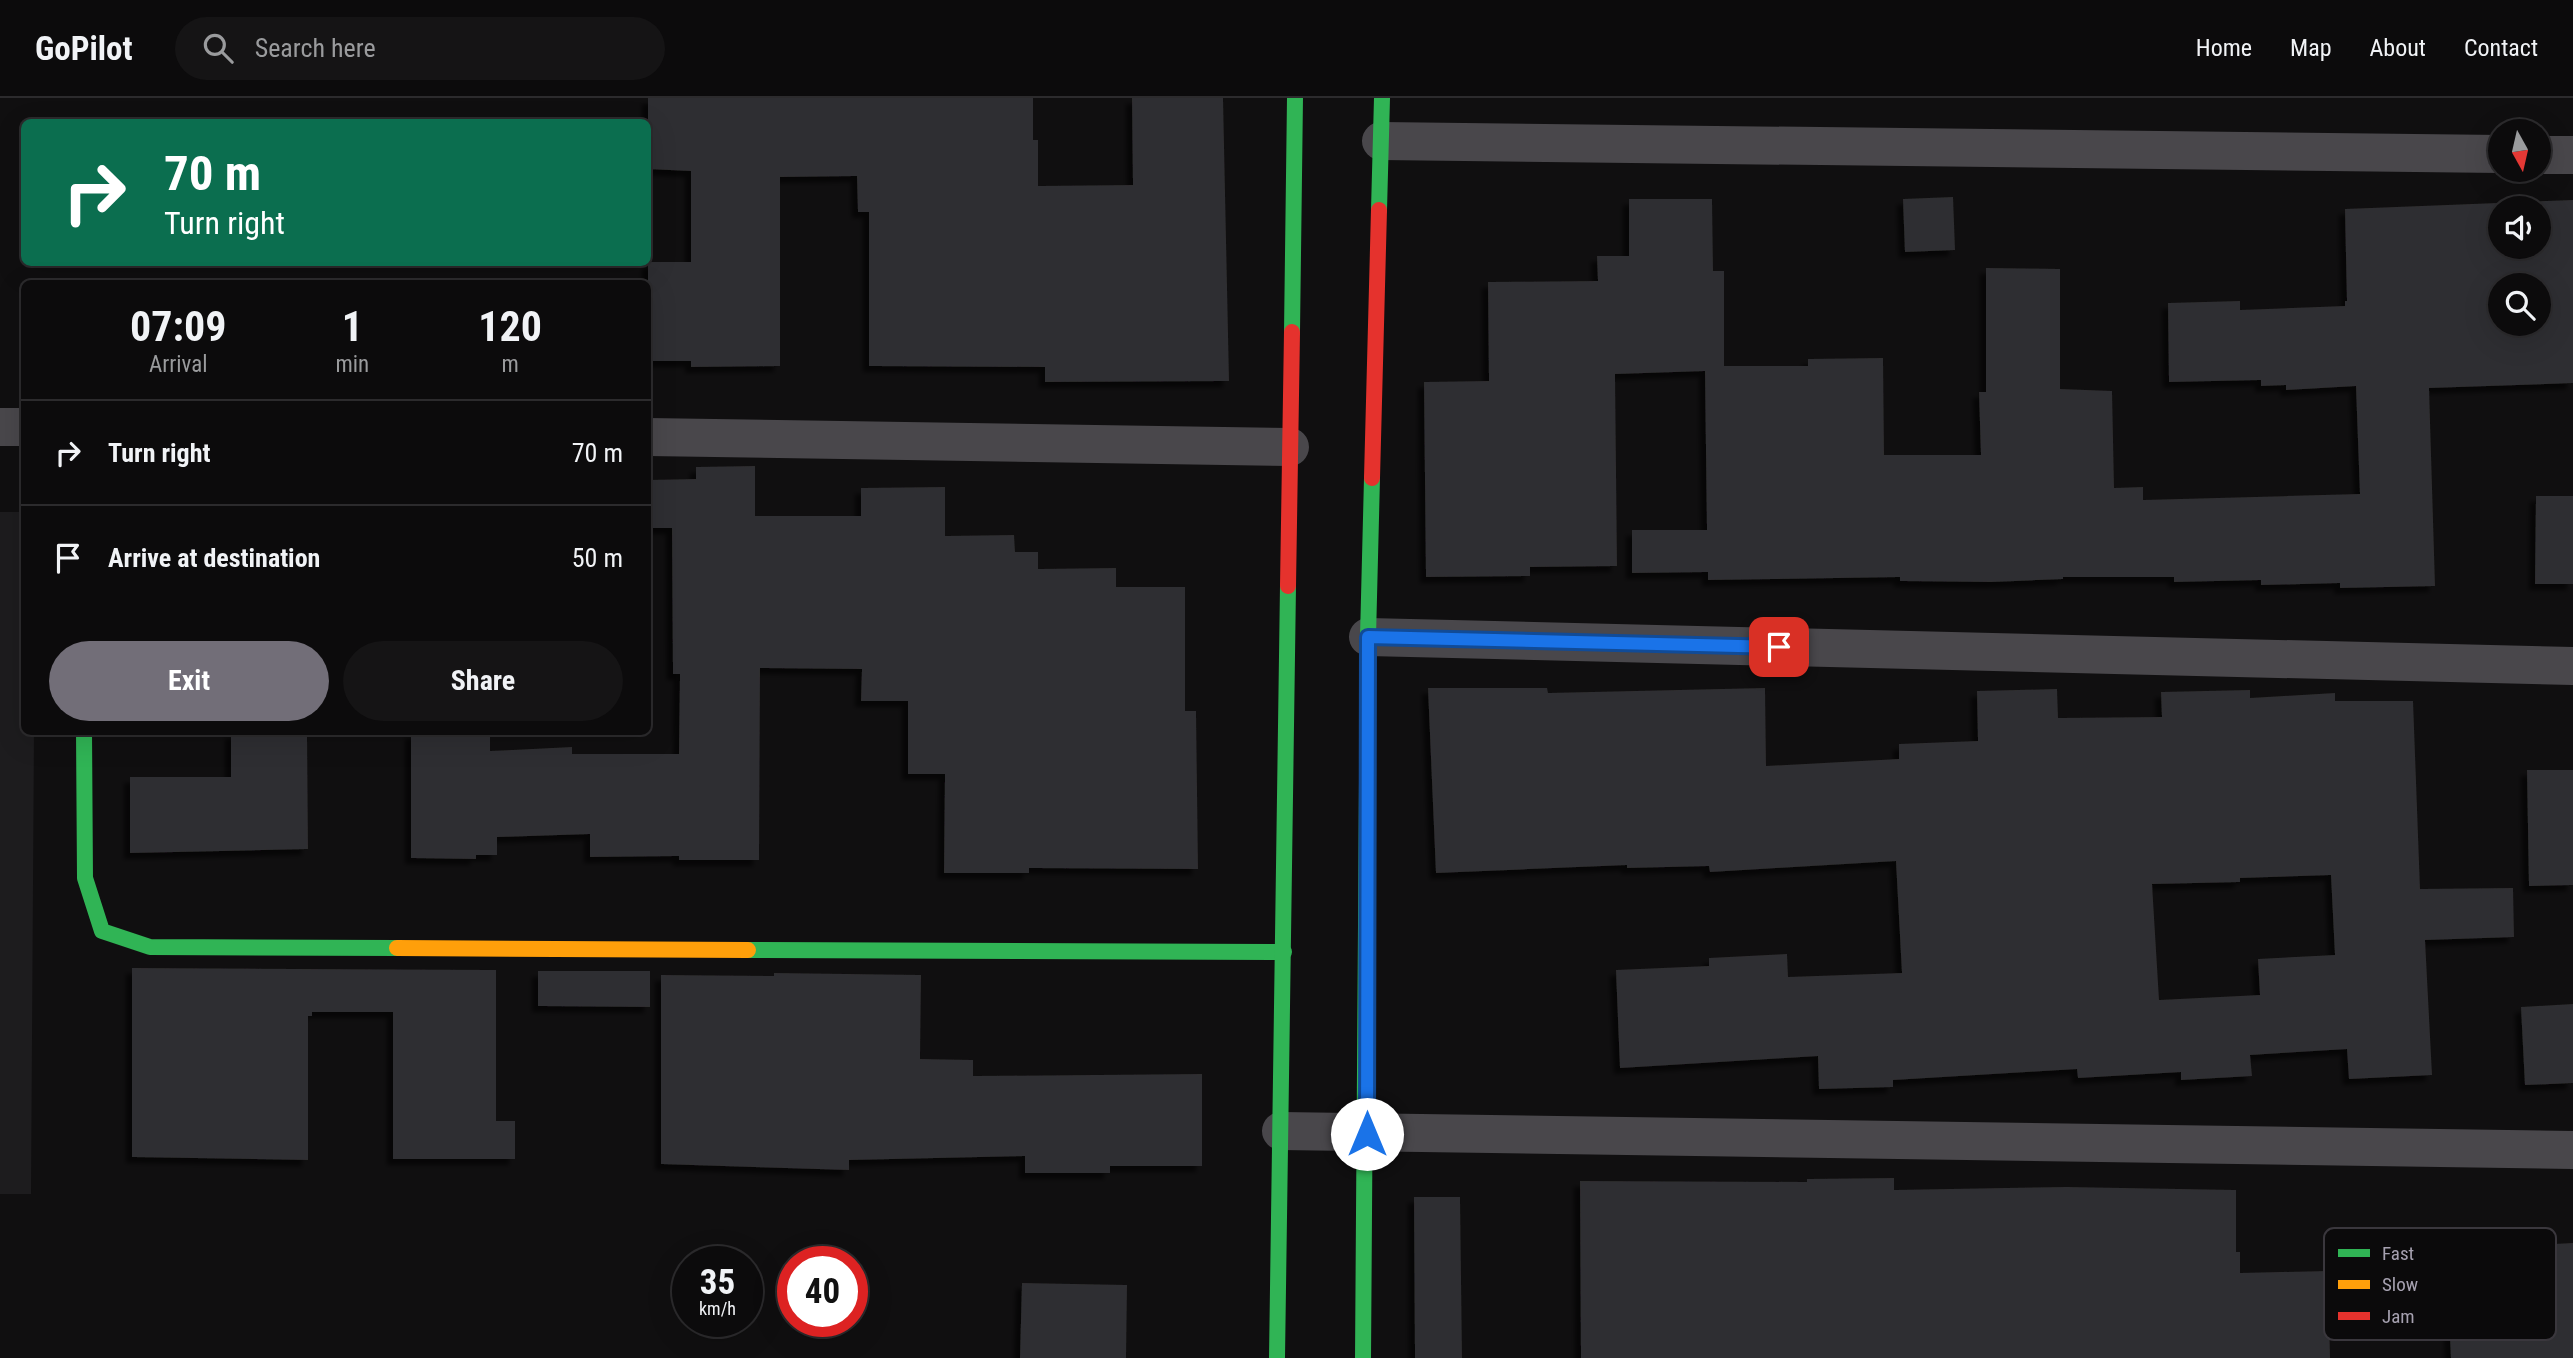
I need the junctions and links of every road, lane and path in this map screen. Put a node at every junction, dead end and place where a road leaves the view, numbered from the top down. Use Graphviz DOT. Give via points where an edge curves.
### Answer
graph roads {
  1 [pos="1295,98"];
  2 [pos="1382,98"];
  3 [pos="1381,141"];
  4 [pos="2488,154"];
  5 [pos="2552,155"];
  6 [pos="2573,155"];
  7 [pos="0,427"];
  8 [pos="21,427"];
  9 [pos="651,437"];
  10 [pos="1290,447"];
  11 [pos="1368,637"];
  12 [pos="2573,666"];
  13 [pos="85,735"];
  14 [pos="1284,952"];
  15 [pos="1281,1131"];
  16 [pos="1367,1134"];
  17 [pos="2573,1150"];
  18 [pos="1277,1358"];
  19 [pos="1363,1358"];
  1 -- 10 [label="street"];
  2 -- 3 [label="street"];
  3 -- 4 [label="street"];
  3 -- 11 [label="street"];
  5 -- 6 [label="street"];
  7 -- 8 [label="street"];
  9 -- 10 [label="street"];
  10 -- 14 [label="street"];
  11 -- 12 [label="street"];
  11 -- 16 [label="street"];
  13 -- 14 [label="street" via="85,878 102,931 150,947"];
  14 -- 15 [label="street"];
  15 -- 16 [label="street"];
  15 -- 18 [label="street"];
  16 -- 17 [label="street"];
  16 -- 19 [label="street"];
}
